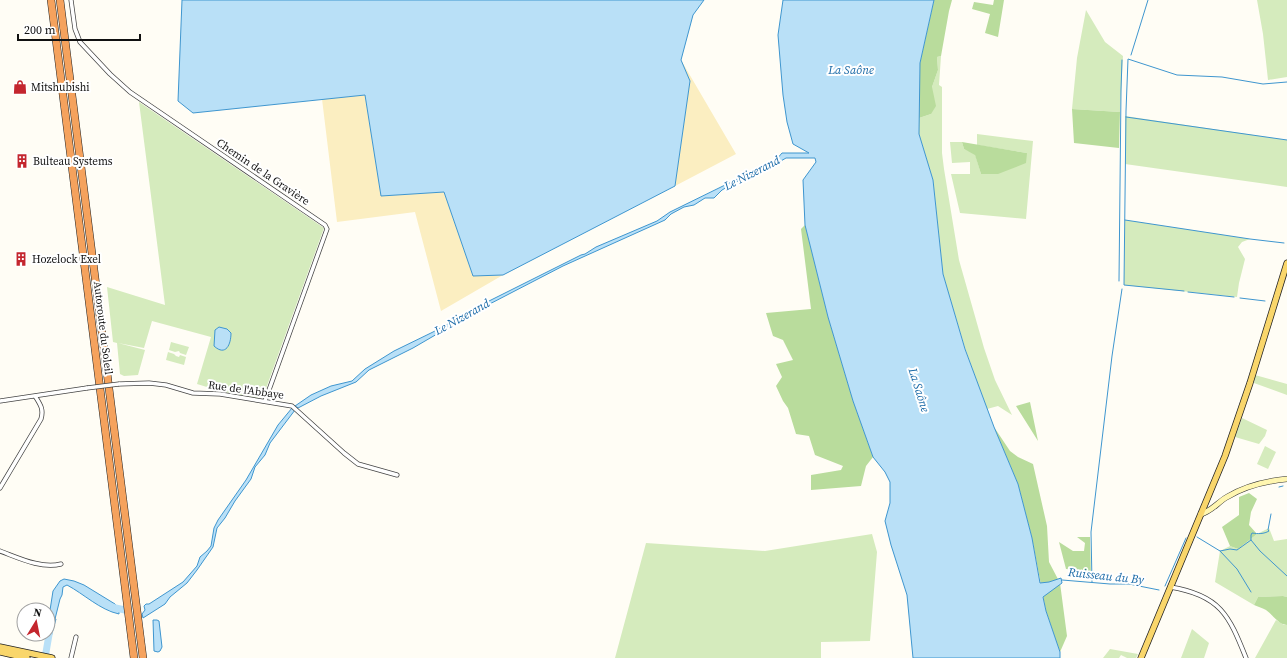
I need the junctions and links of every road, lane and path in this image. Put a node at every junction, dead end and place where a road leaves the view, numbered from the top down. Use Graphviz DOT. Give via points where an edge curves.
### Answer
graph roads {
  1 [pos="51,0"];
  2 [pos="60,0"];
  3 [pos="70,0"];
  4 [pos="1287,263"];
  5 [pos="35,396"];
  6 [pos="0,400"];
  7 [pos="266,401"];
  8 [pos="397,475"];
  9 [pos="1287,479"];
  10 [pos="0,488"];
  11 [pos="1206,502"];
  12 [pos="1217,503"];
  13 [pos="1201,514"];
  14 [pos="0,551"];
  15 [pos="61,564"];
  16 [pos="1170,588"];
  17 [pos="76,637"];
  18 [pos="0,646"];
  19 [pos="0,652"];
  20 [pos="27,658"];
  21 [pos="51,658"];
  22 [pos="71,658"];
  23 [pos="134,658"];
  24 [pos="143,658"];
  25 [pos="1141,658"];
  26 [pos="1246,658"];
  1 -- 23 [label="highway, Autoroute du Soleil"];
  2 -- 24 [label="highway, Autoroute du Soleil"];
  3 -- 7 [label="street, Chemin de la Gravière" via="80,42 130,92 325,225 327,229"];
  4 -- 11 [label="main road" via="1225,456"];
  5 -- 6 [label="street"];
  5 -- 7 [label="street, Rue de l'Abbaye, bridge" via="119,384 149,383 194,393"];
  5 -- 10 [label="street" via="41,406 41,419"];
  7 -- 8 [label="street, Rue de l'Abbaye" via="292,406 358,464"];
  9 -- 12 [label="street" via="1240,489"];
  11 -- 12 [label="street"];
  11 -- 13 [label="main road"];
  12 -- 13 [label="street"];
  13 -- 16 [label="main road"];
  14 -- 15 [label="street" via="44,565"];
  16 -- 25 [label="main road"];
  16 -- 26 [label="street" via="1200,595 1222,611 1230,620"];
  17 -- 22 [label="street"];
  18 -- 21 [label="main road"];
  19 -- 20 [label="main road"];
}
